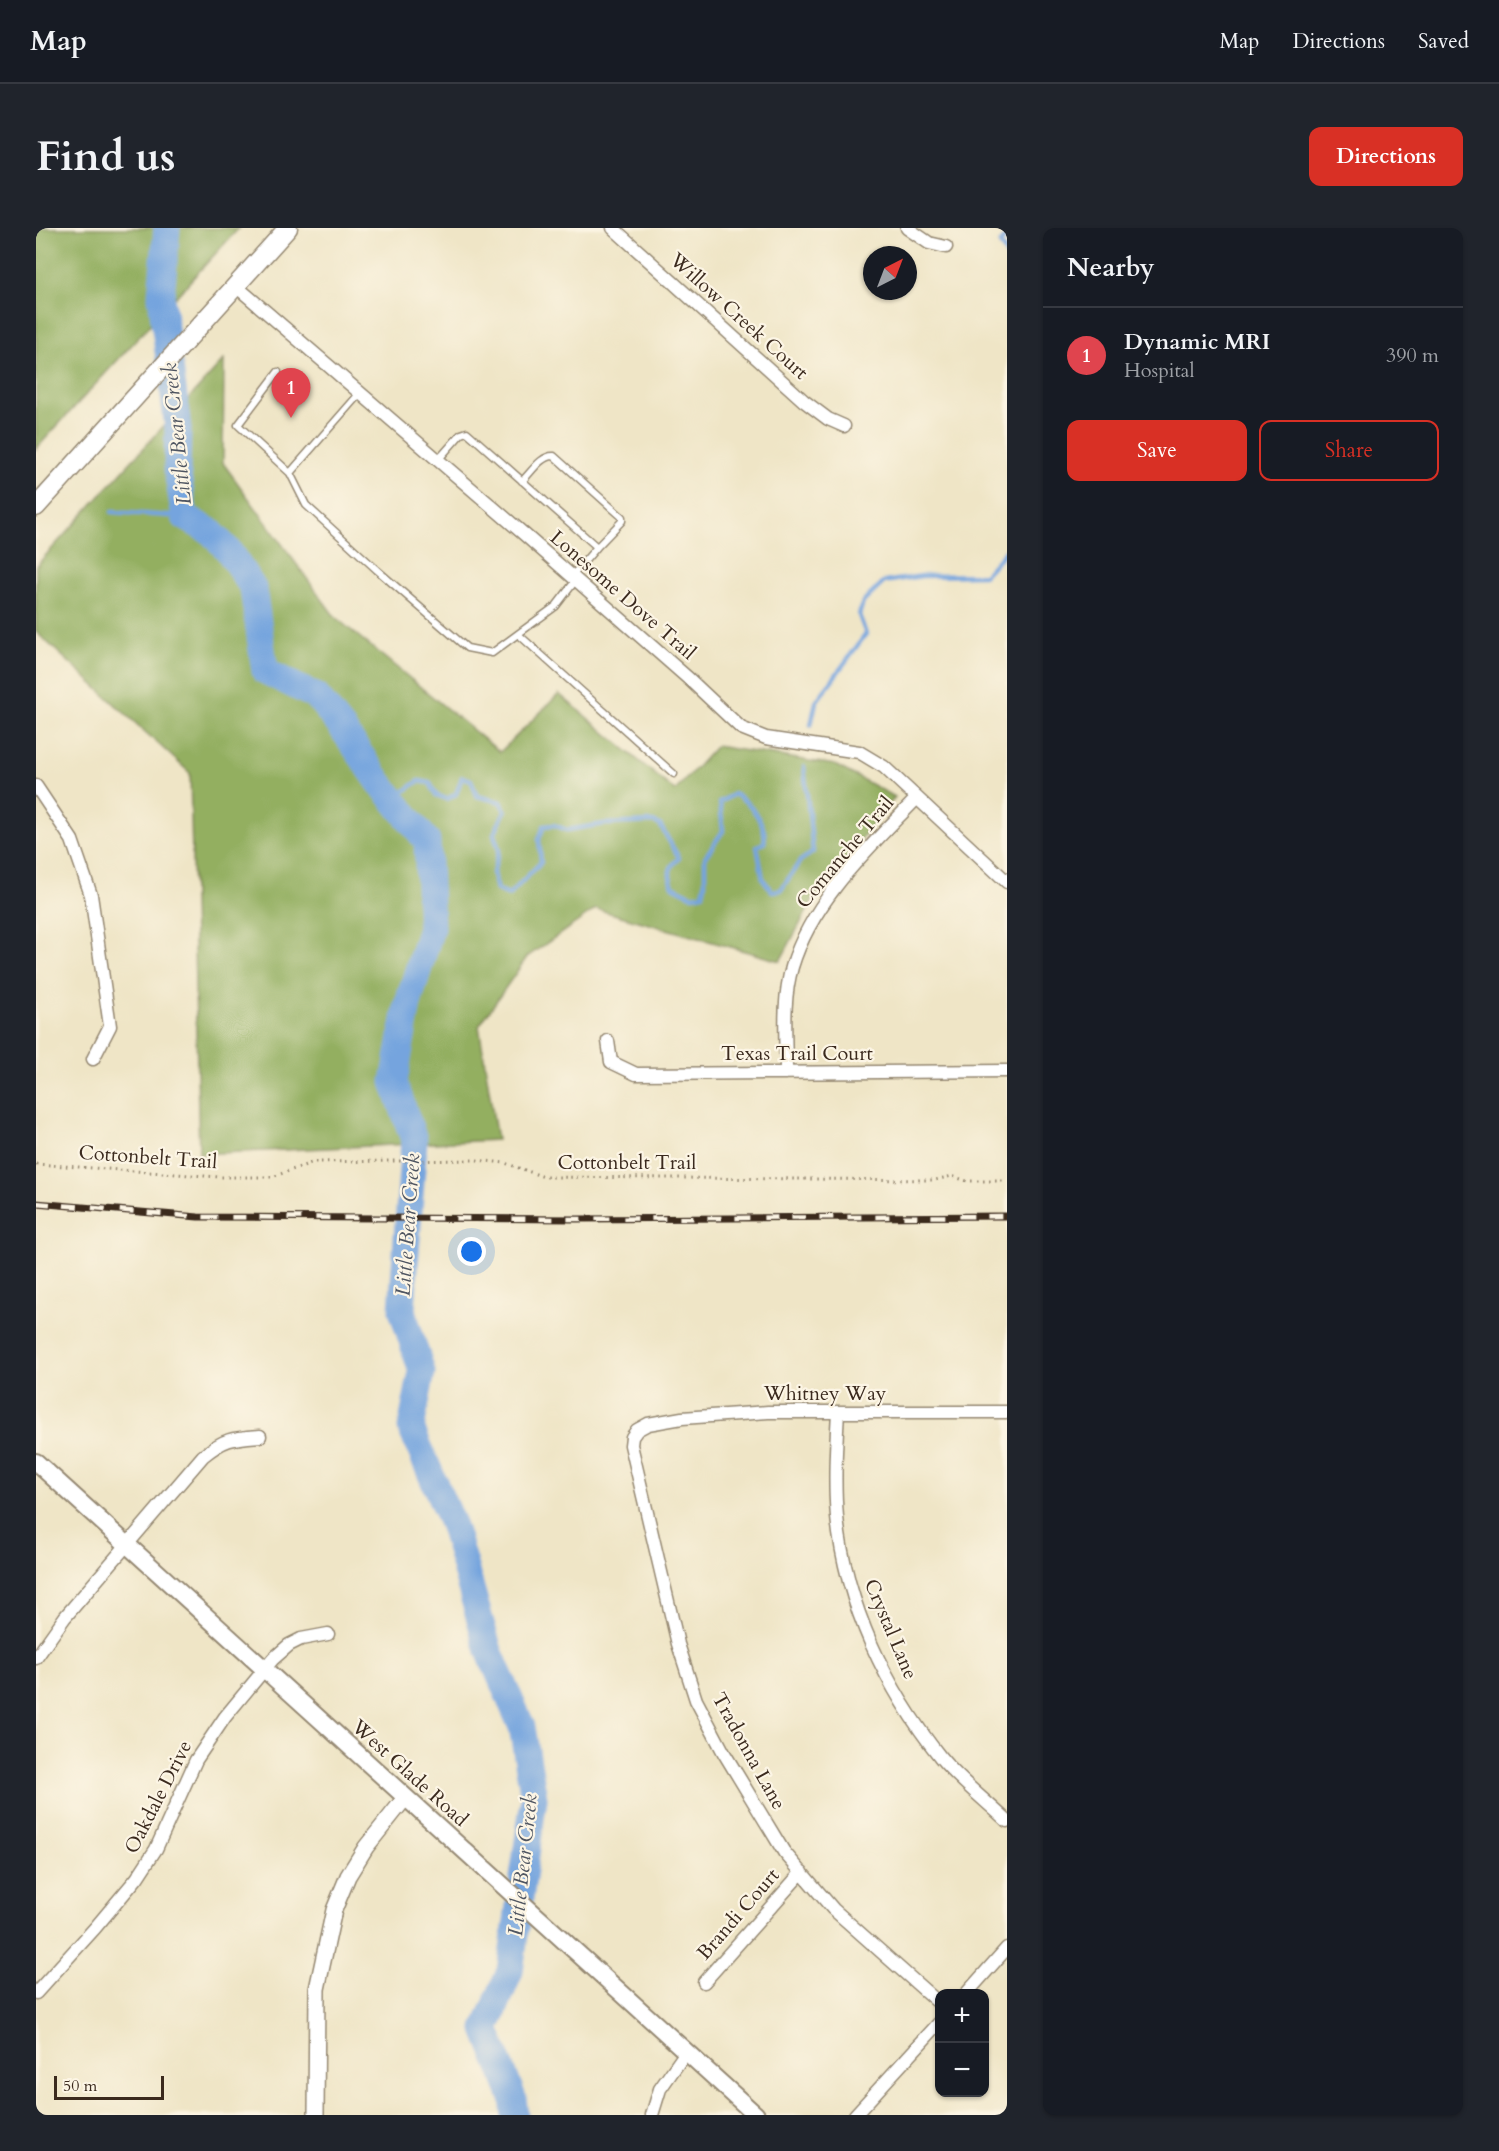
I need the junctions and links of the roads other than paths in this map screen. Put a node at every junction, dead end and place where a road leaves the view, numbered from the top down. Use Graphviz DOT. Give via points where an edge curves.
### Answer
graph roads {
  1 [pos="613,228"];
  2 [pos="907,228"];
  3 [pos="282,230"];
  4 [pos="946,247"];
  5 [pos="236,286"];
  6 [pos="278,372"];
  7 [pos="361,393"];
  8 [pos="844,426"];
  9 [pos="438,460"];
  10 [pos="290,473"];
  11 [pos="522,482"];
  12 [pos="36,507"];
  13 [pos="597,547"];
  14 [pos="574,578"];
  15 [pos="518,634"];
  16 [pos="674,774"];
  17 [pos="36,786"];
  18 [pos="916,799"];
  19 [pos="1007,882"];
  20 [pos="608,1041"];
  21 [pos="93,1059"];
  22 [pos="1007,1071"];
  23 [pos="786,1073"];
  24 [pos="837,1412"];
  25 [pos="1007,1412"];
  26 [pos="644,1426"];
  27 [pos="260,1436"];
  28 [pos="36,1462"];
  29 [pos="128,1546"];
  30 [pos="328,1634"];
  31 [pos="36,1659"];
  32 [pos="264,1670"];
  33 [pos="405,1797"];
  34 [pos="1007,1821"];
  35 [pos="802,1872"];
  36 [pos="1007,1948"];
  37 [pos="704,1982"];
  38 [pos="970,1989"];
  39 [pos="36,1992"];
  40 [pos="935,2000"];
  41 [pos="935,2026"];
  42 [pos="686,2052"];
  43 [pos="316,2115"];
  44 [pos="652,2115"];
  45 [pos="756,2115"];
  46 [pos="855,2115"];
  1 -- 8 [label="street, Willow Creek Court" via="804,401"];
  2 -- 4 [label="street" via="929,243"];
  3 -- 5 [label="main road"];
  5 -- 7 [label="street, Lonesome Dove Trail"];
  5 -- 12 [label="main road"];
  6 -- 10 [label="lane" via="238,425"];
  7 -- 9 [label="street, Lonesome Dove Trail"];
  7 -- 10 [label="lane"];
  9 -- 11 [label="lane" via="467,432"];
  9 -- 14 [label="street, Lonesome Dove Trail"];
  10 -- 15 [label="lane" via="306,505 468,648 492,653"];
  11 -- 13 [label="lane"];
  11 -- 13 [label="lane" via="545,458 554,456 622,517"];
  13 -- 14 [label="lane"];
  14 -- 15 [label="lane" via="556,606"];
  14 -- 18 [label="street, Lonesome Dove Trail" via="741,728 766,738 859,753 884,767"];
  15 -- 16 [label="lane"];
  17 -- 21 [label="street" via="72,840 91,895 110,1026"];
  18 -- 19 [label="street, Lonesome Dove Trail"];
  18 -- 23 [label="street, Comanche Trail" via="863,854 805,932 791,969 786,1002"];
  20 -- 23 [label="street, Texas Trail Court" via="611,1062 636,1074"];
  22 -- 23 [label="street, Texas Trail Court"];
  24 -- 25 [label="street, Whitney Way"];
  24 -- 26 [label="street, Whitney Way" via="757,1412 682,1418"];
  24 -- 34 [label="street, Crystal Lane" via="837,1517 844,1564 870,1641 890,1684 942,1760"];
  26 -- 35 [label="street, Tradonna Lane" via="632,1437 631,1445 678,1644 696,1700 784,1852"];
  27 -- 29 [label="street" via="231,1438 203,1456"];
  28 -- 29 [label="main road, West Glade Road"];
  29 -- 31 [label="street" via="65,1617"];
  29 -- 32 [label="main road, West Glade Road"];
  30 -- 32 [label="street, Oakdale Drive" via="289,1645"];
  32 -- 33 [label="main road, West Glade Road"];
  32 -- 39 [label="street, Oakdale Drive" via="196,1760 156,1850 137,1878"];
  33 -- 42 [label="main road, West Glade Road"];
  33 -- 43 [label="street" via="366,1847 334,1910 317,1989"];
  35 -- 37 [label="street, Brandi Court"];
  35 -- 40 [label="street, Tradonna Lane" via="832,1909"];
  36 -- 38 [label="street"];
  41 -- 46 [label="street"];
  42 -- 44 [label="street" via="660,2089"];
  42 -- 45 [label="main road, West Glade Road"];
}
